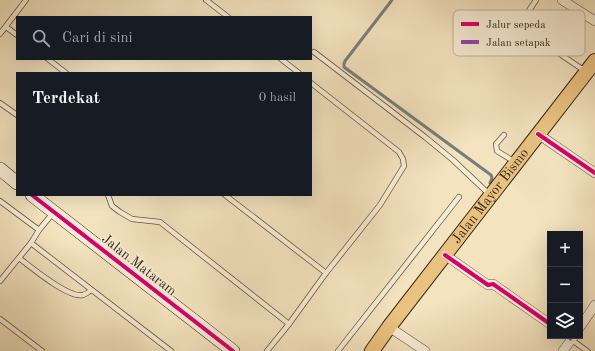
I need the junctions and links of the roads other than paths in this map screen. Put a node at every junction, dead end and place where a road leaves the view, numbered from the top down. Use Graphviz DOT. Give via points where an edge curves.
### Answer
graph roads {
  1 [pos="26,0"];
  2 [pos="206,0"];
  3 [pos="536,0"];
  4 [pos="562,0"];
  5 [pos="529,10"];
  6 [pos="578,10"];
  7 [pos="585,15"];
  8 [pos="227,16"];
  9 [pos="595,21"];
  10 [pos="6,27"];
  11 [pos="0,34"];
  12 [pos="16,34"];
  13 [pos="314,52"];
  14 [pos="572,56"];
  15 [pos="49,60"];
  16 [pos="282,60"];
  17 [pos="591,66"];
  18 [pos="65,72"];
  19 [pos="298,72"];
  20 [pos="312,83"];
  21 [pos="0,103"];
  22 [pos="16,114"];
  23 [pos="538,134"];
  24 [pos="504,135"];
  25 [pos="516,163"];
  26 [pos="0,169"];
  27 [pos="595,173"];
  28 [pos="16,182"];
  29 [pos="33,196"];
  30 [pos="108,196"];
  31 [pos="226,196"];
  32 [pos="491,196"];
  33 [pos="459,197"];
  34 [pos="0,201"];
  35 [pos="54,212"];
  36 [pos="39,230"];
  37 [pos="31,243"];
  38 [pos="445,256"];
  39 [pos="19,258"];
  40 [pos="326,273"];
  41 [pos="0,280"];
  42 [pos="91,290"];
  43 [pos="595,305"];
  44 [pos="0,320"];
  45 [pos="547,322"];
  46 [pos="583,323"];
  47 [pos="289,324"];
  48 [pos="389,328"];
  49 [pos="570,339"];
  50 [pos="573,339"];
  51 [pos="269,350"];
  52 [pos="42,351"];
  53 [pos="172,351"];
  54 [pos="233,351"];
  55 [pos="338,351"];
  56 [pos="372,351"];
  57 [pos="425,351"];
  58 [pos="563,351"];
  59 [pos="586,351"];
  1 -- 10 [label="lane"];
  2 -- 8 [label="lane"];
  3 -- 5 [label="lane"];
  4 -- 6 [label="street"];
  7 -- 9 [label="street"];
  10 -- 11 [label="lane"];
  10 -- 12 [label="lane"];
  13 -- 32 [label="lane" via="425,136"];
  14 -- 17 [label="lane"];
  15 -- 18 [label="lane"];
  16 -- 19 [label="lane"];
  17 -- 23 [label="main road, Jalan Mayor Bismo"];
  20 -- 40 [label="lane" via="399,152 404,166 380,205"];
  21 -- 22 [label="lane"];
  23 -- 25 [label="main road, Jalan Mayor Bismo"];
  23 -- 27 [label="street"];
  24 -- 25 [label="lane" via="496,144 497,151"];
  25 -- 32 [label="main road, Jalan Mayor Bismo"];
  26 -- 28 [label="main road"];
  29 -- 35 [label="main road, Jalan Mataram"];
  30 -- 47 [label="lane" via="112,206 132,219 160,222"];
  31 -- 40 [label="lane"];
  32 -- 38 [label="main road, Jalan Mayor Bismo"];
  33 -- 55 [label="lane"];
  34 -- 36 [label="lane"];
  35 -- 36 [label="lane"];
  35 -- 54 [label="main road, Jalan Mataram"];
  36 -- 37 [label="lane"];
  37 -- 39 [label="lane"];
  37 -- 42 [label="lane"];
  38 -- 45 [label="street" via="488,285 493,284"];
  38 -- 48 [label="main road, Jalan Mayor Bismo"];
  39 -- 41 [label="lane"];
  39 -- 42 [label="lane" via="73,294 85,295"];
  40 -- 47 [label="lane"];
  42 -- 53 [label="lane"];
  43 -- 46 [label="street"];
  44 -- 52 [label="lane"];
  47 -- 51 [label="lane"];
  48 -- 56 [label="main road, Jalan Mayor Bismo"];
  48 -- 57 [label="street"];
  49 -- 58 [label="street"];
  50 -- 59 [label="lane"];
}
